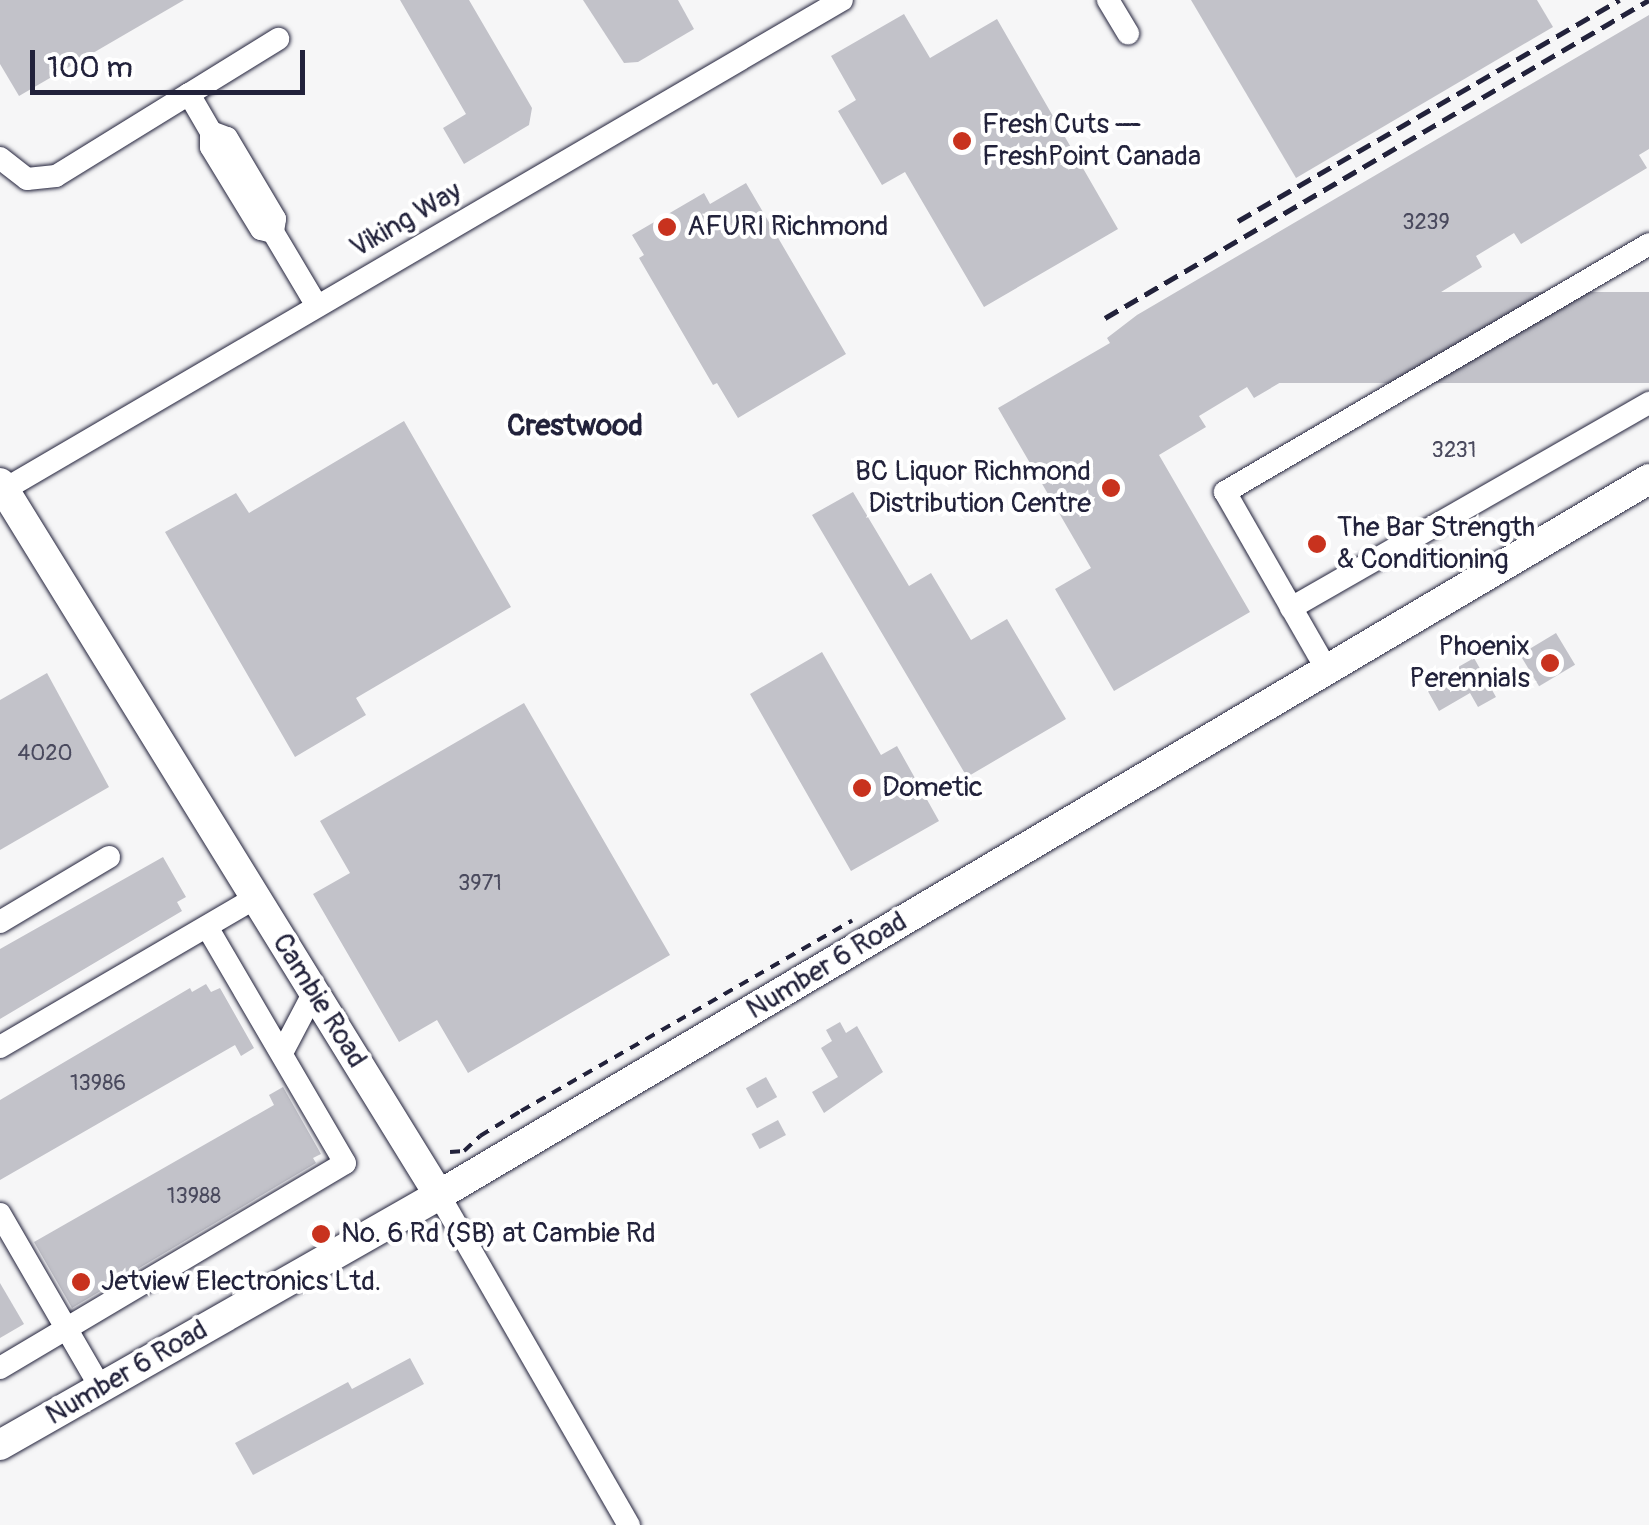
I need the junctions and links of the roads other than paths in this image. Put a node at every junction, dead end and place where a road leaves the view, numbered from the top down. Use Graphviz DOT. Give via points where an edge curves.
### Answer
graph roads {
  1 [pos="842,0"];
  2 [pos="1108,0"];
  3 [pos="1128,33"];
  4 [pos="278,40"];
  5 [pos="189,94"];
  6 [pos="0,158"];
  7 [pos="1649,244"];
  8 [pos="317,306"];
  9 [pos="1649,402"];
  10 [pos="1649,479"];
  11 [pos="1,488"];
  12 [pos="1291,608"];
  13 [pos="1327,670"];
  14 [pos="109,858"];
  15 [pos="256,898"];
  16 [pos="0,922"];
  17 [pos="207,927"];
  18 [pos="314,992"];
  19 [pos="0,1047"];
  20 [pos="282,1053"];
  21 [pos="439,1195"];
  22 [pos="0,1214"];
  23 [pos="65,1330"];
  24 [pos="0,1368"];
  25 [pos="101,1388"];
  26 [pos="0,1445"];
  27 [pos="629,1525"];
  1 -- 8 [label="street, Viking Way"];
  2 -- 3 [label="street"];
  4 -- 5 [label="street"];
  5 -- 6 [label="street" via="56,176 27,179"];
  5 -- 8 [label="street" via="212,132 227,138"];
  7 -- 12 [label="street" via="1225,492"];
  8 -- 11 [label="street, Viking Way"];
  9 -- 12 [label="street"];
  10 -- 13 [label="main road, Number 6 Road"];
  11 -- 15 [label="main road, Cambie Road"];
  12 -- 13 [label="street"];
  13 -- 21 [label="main road, Number 6 Road"];
  14 -- 16 [label="street"];
  15 -- 17 [label="street"];
  15 -- 18 [label="main road, Cambie Road"];
  17 -- 19 [label="street"];
  17 -- 20 [label="street"];
  18 -- 20 [label="street"];
  18 -- 21 [label="main road, Cambie Road"];
  20 -- 23 [label="street" via="345,1163"];
  21 -- 25 [label="main road, Number 6 Road"];
  21 -- 27 [label="street, Cambie Road"];
  22 -- 23 [label="street"];
  23 -- 24 [label="street"];
  23 -- 25 [label="street"];
  25 -- 26 [label="main road, Number 6 Road"];
}
